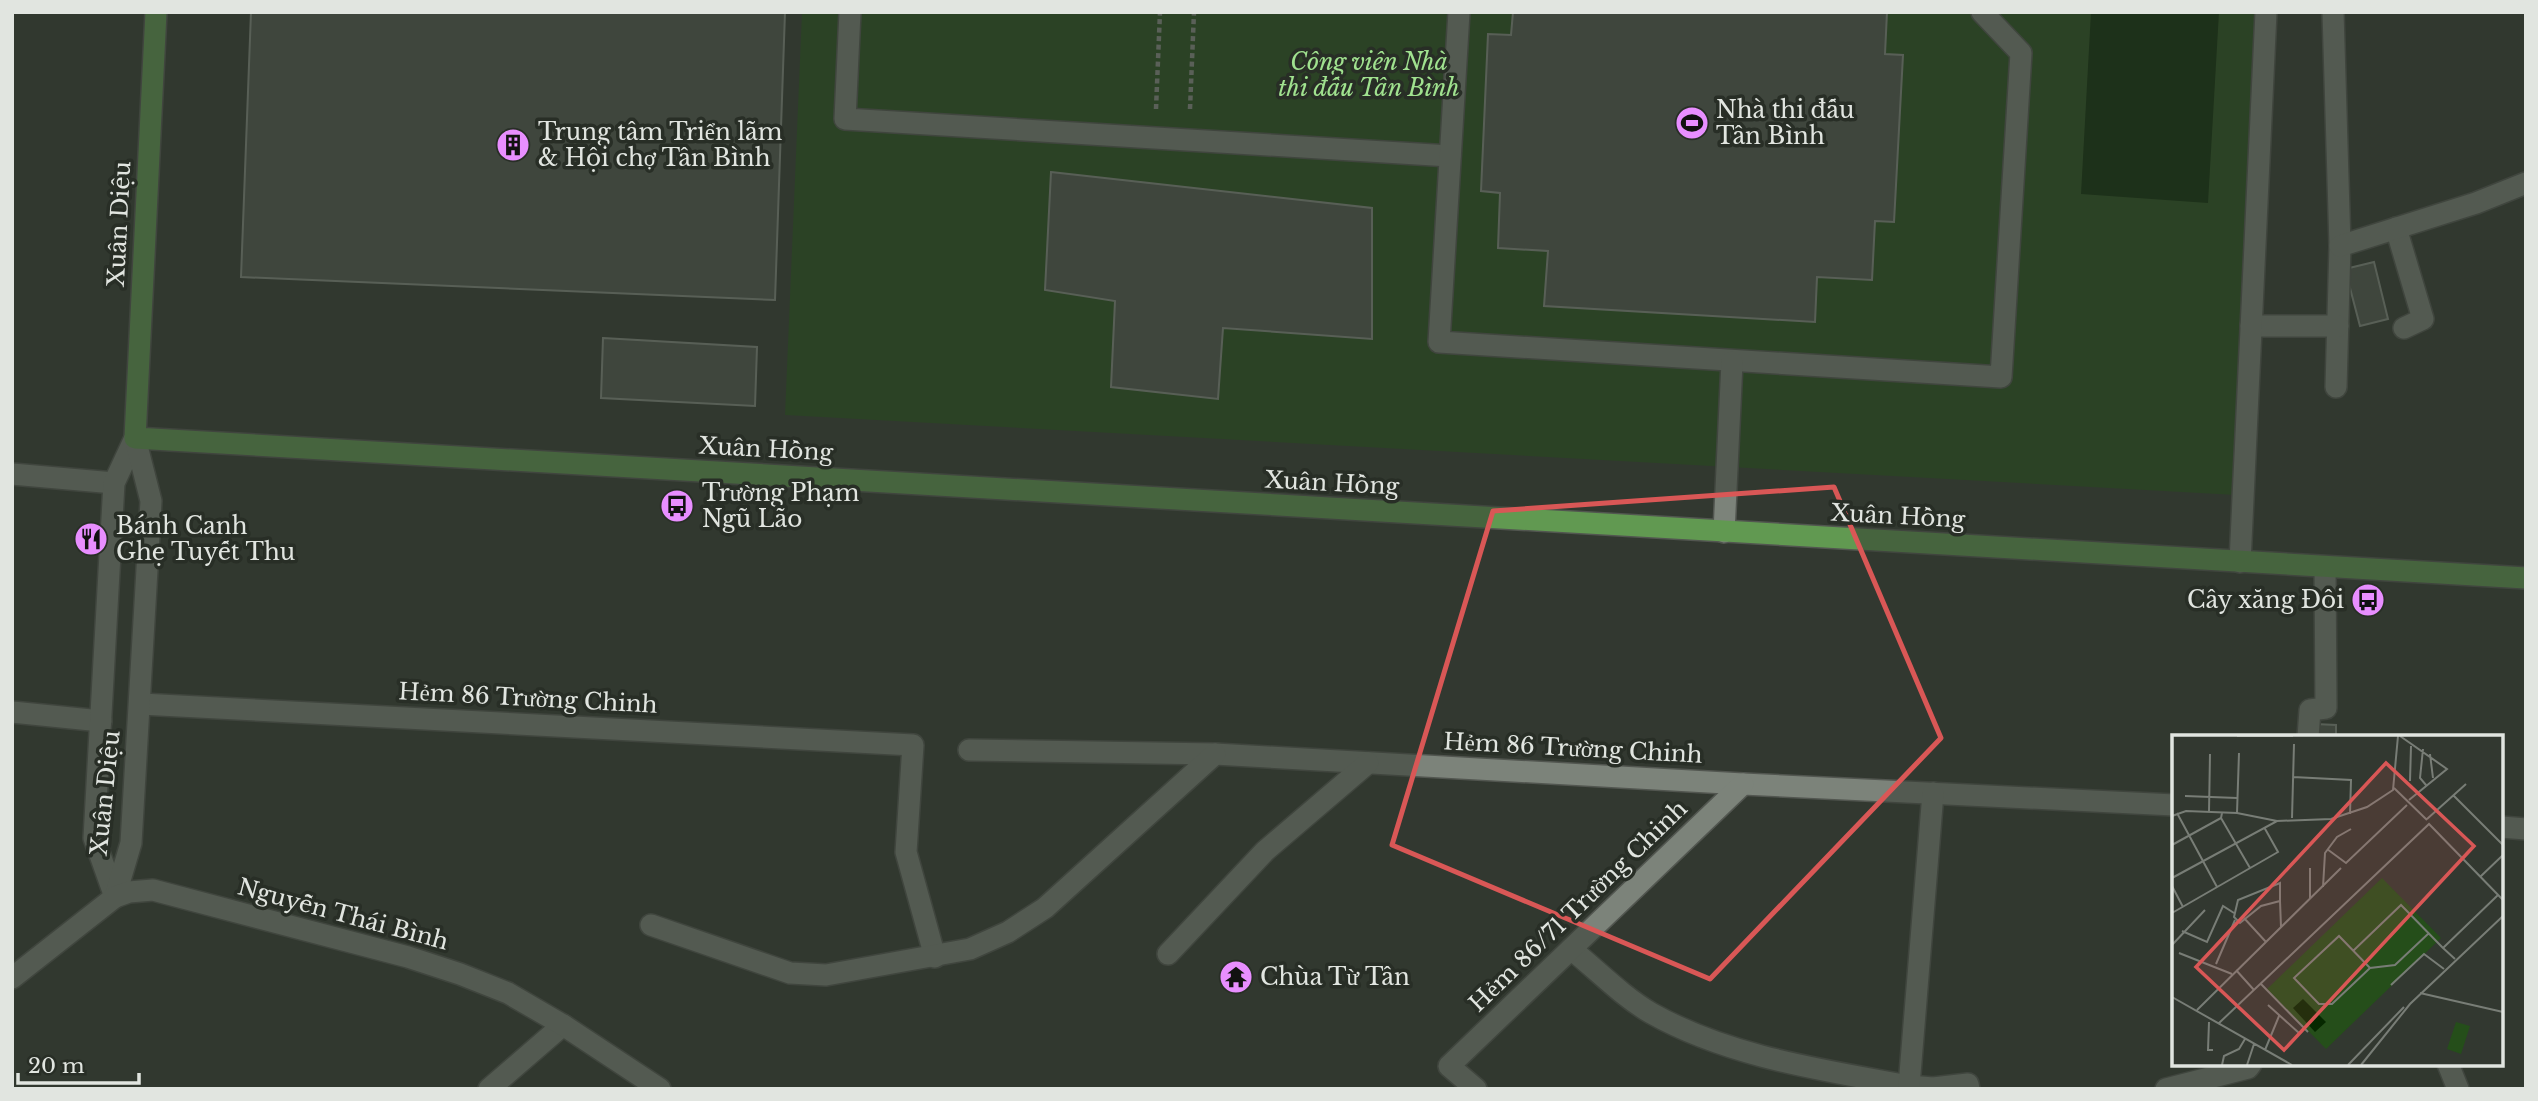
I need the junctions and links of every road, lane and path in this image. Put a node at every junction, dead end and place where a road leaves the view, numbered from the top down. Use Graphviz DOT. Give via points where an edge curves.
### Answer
graph roads {
  1 [pos="156,12"];
  2 [pos="850,12"];
  3 [pos="1160,12"];
  4 [pos="1195,12"];
  5 [pos="1459,12"];
  6 [pos="1982,12"];
  7 [pos="2266,12"];
  8 [pos="2333,12"];
  9 [pos="1154,138"];
  10 [pos="1188,140"];
  11 [pos="1450,156"];
  12 [pos="2526,183"];
  13 [pos="2396,228"];
  14 [pos="2340,246"];
  15 [pos="2251,326"];
  16 [pos="2337,326"];
  17 [pos="2404,328"];
  18 [pos="1732,362"];
  19 [pos="2336,387"];
  20 [pos="135,438"];
  21 [pos="12,474"];
  22 [pos="114,484"];
  23 [pos="1724,532"];
  24 [pos="2240,562"];
  25 [pos="2325,567"];
  26 [pos="2526,578"];
  27 [pos="141,704"];
  28 [pos="12,712"];
  29 [pos="101,721"];
  30 [pos="2308,735"];
  31 [pos="969,750"];
  32 [pos="1215,754"];
  33 [pos="1368,763"];
  34 [pos="1743,784"];
  35 [pos="1933,793"];
  36 [pos="2172,805"];
  37 [pos="2503,827"];
  38 [pos="2526,829"];
  39 [pos="115,897"];
  40 [pos="651,925"];
  41 [pos="1571,949"];
  42 [pos="1168,954"];
  43 [pos="935,957"];
  44 [pos="12,978"];
  45 [pos="563,1025"];
  46 [pos="2250,1066"];
  47 [pos="2449,1066"];
  48 [pos="1909,1086"];
  49 [pos="489,1089"];
  50 [pos="660,1089"];
  51 [pos="1476,1089"];
  52 [pos="1969,1089"];
  53 [pos="2166,1089"];
  54 [pos="2458,1089"];
  1 -- 20 [label="main road, Xuân Diệu"];
  2 -- 9 [label="street" via="845,119"];
  3 -- 9 [label="path"];
  4 -- 10 [label="path"];
  5 -- 11 [label="street"];
  6 -- 18 [label="street" via="2021,53 2001,377"];
  7 -- 15 [label="street"];
  8 -- 14 [label="street"];
  9 -- 10 [label="street"];
  10 -- 11 [label="street"];
  11 -- 18 [label="street" via="1439,342"];
  12 -- 13 [label="street"];
  13 -- 14 [label="street"];
  13 -- 17 [label="street" via="2423,318"];
  14 -- 16 [label="street"];
  15 -- 16 [label="street"];
  15 -- 24 [label="street"];
  16 -- 19 [label="street"];
  18 -- 23 [label="street"];
  20 -- 22 [label="street, Xuân Diệu"];
  20 -- 23 [label="main road, Xuân Hồng"];
  20 -- 27 [label="street, Xuân Diệu" via="151,501"];
  21 -- 22 [label="street"];
  22 -- 29 [label="street, Xuân Diệu"];
  23 -- 24 [label="main road, Xuân Hồng"];
  24 -- 25 [label="main road, Xuân Hồng"];
  25 -- 26 [label="main road, Xuân Hồng"];
  25 -- 30 [label="street" via="2326,708 2310,710"];
  27 -- 39 [label="street, Xuân Diệu" via="131,843"];
  27 -- 43 [label="street, Hẻm 86 Trường Chinh" via="913,745 906,852"];
  28 -- 29 [label="street"];
  29 -- 39 [label="street, Xuân Diệu" via="94,838"];
  31 -- 32 [label="street, Hẻm 86 Trường Chinh"];
  32 -- 33 [label="street, Hẻm 86 Trường Chinh"];
  32 -- 43 [label="street" via="1045,908 970,949"];
  33 -- 34 [label="street, Hẻm 86 Trường Chinh"];
  33 -- 42 [label="street" via="1265,851"];
  34 -- 35 [label="street, Hẻm 86 Trường Chinh"];
  34 -- 41 [label="street, Hẻm 86/71 Trường Chinh"];
  35 -- 36 [label="street, Hẻm 86 Trường Chinh"];
  35 -- 48 [label="street"];
  37 -- 38 [label="street"];
  39 -- 44 [label="street, Nguyễn Thái Bình"];
  39 -- 45 [label="street, Nguyễn Thái Bình" via="153,890 408,957 508,993"];
  40 -- 43 [label="street" via="790,973 826,975"];
  41 -- 48 [label="street" via="1649,1012 1691,1032 1782,1060"];
  41 -- 51 [label="street, Hẻm 86/71 Trường Chinh" via="1449,1066"];
  45 -- 49 [label="street"];
  45 -- 50 [label="street, Nguyễn Thái Bình"];
  46 -- 53 [label="street"];
  47 -- 54 [label="street"];
  48 -- 52 [label="street" via="1968,1084"];
}
